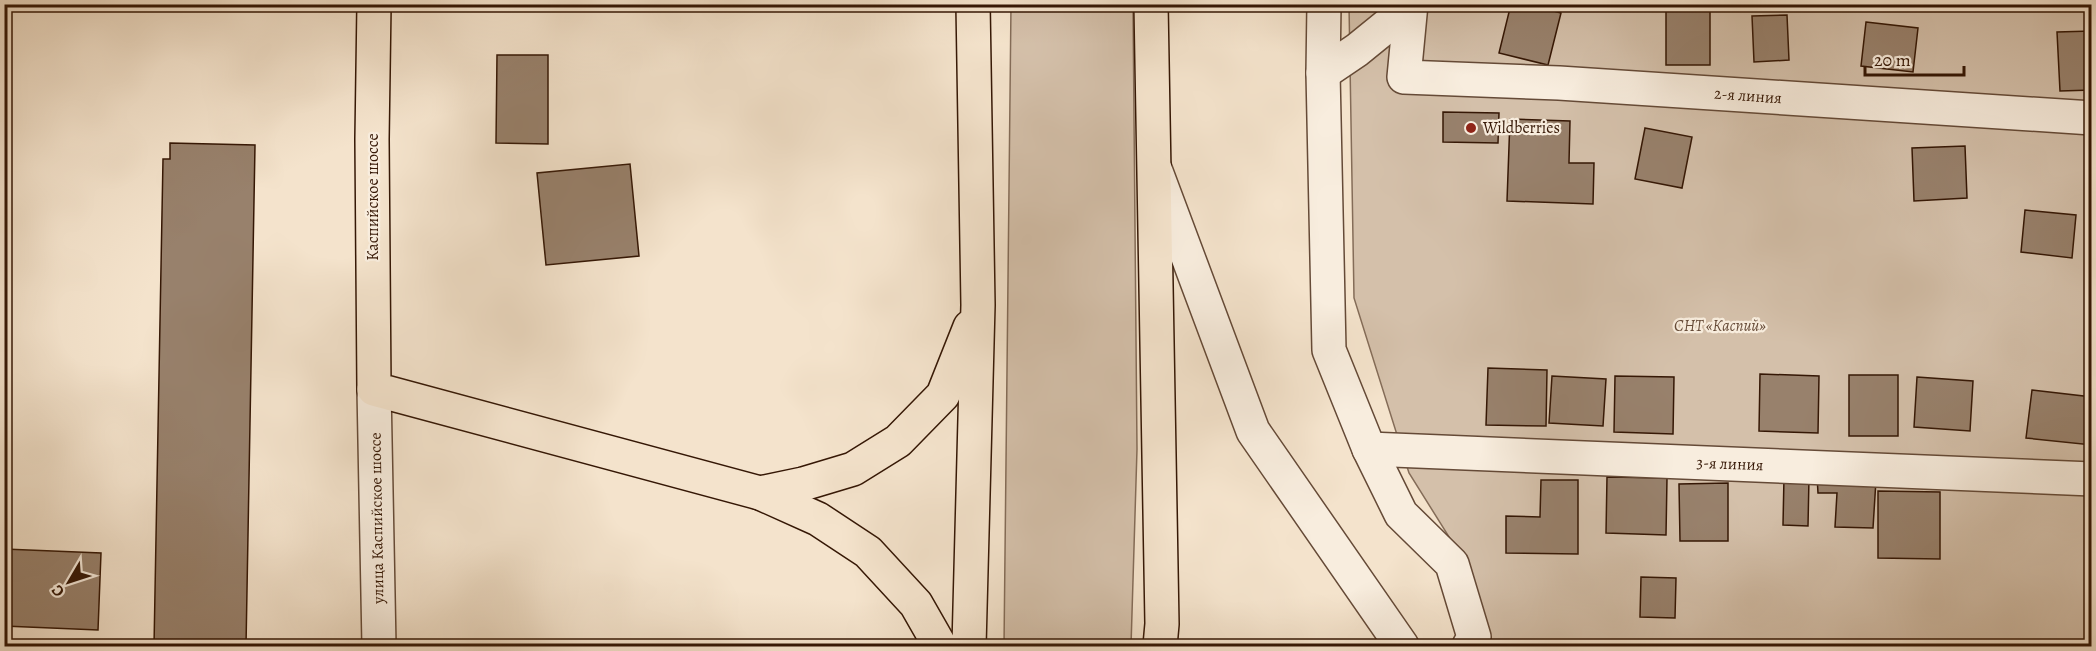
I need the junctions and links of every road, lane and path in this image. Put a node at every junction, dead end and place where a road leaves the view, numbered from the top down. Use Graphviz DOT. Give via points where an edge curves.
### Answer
graph roads {
  1 [pos="375,4"];
  2 [pos="973,4"];
  3 [pos="1151,4"];
  4 [pos="1324,4"];
  5 [pos="1411,6"];
  6 [pos="1323,73"];
  7 [pos="2091,118"];
  8 [pos="1154,166"];
  9 [pos="978,305"];
  10 [pos="374,389"];
  11 [pos="1369,449"];
  12 [pos="2091,480"];
  13 [pos="760,493"];
  14 [pos="379,646"];
  15 [pos="940,646"];
  16 [pos="969,646"];
  17 [pos="1160,646"];
  18 [pos="1402,646"];
  19 [pos="1469,646"];
  1 -- 10 [label="main road, Каспийское шоссе"];
  2 -- 9 [label="main road"];
  3 -- 8 [label="main road"];
  4 -- 6 [label="street"];
  5 -- 6 [label="street" via="1357,51"];
  5 -- 7 [label="street, 2-я линия" via="1404,77 1559,83"];
  6 -- 11 [label="street" via="1329,350"];
  8 -- 17 [label="main road"];
  8 -- 18 [label="street" via="1253,430"];
  9 -- 13 [label="main road" via="943,395 898,441 853,469"];
  9 -- 16 [label="main road"];
  10 -- 13 [label="main road"];
  10 -- 14 [label="street, улица Каспийское шоссе"];
  11 -- 12 [label="street, 3-я линия"];
  11 -- 19 [label="street" via="1401,514 1452,564 1473,637"];
  13 -- 15 [label="main road" via="818,519 868,552 916,604"];
}
